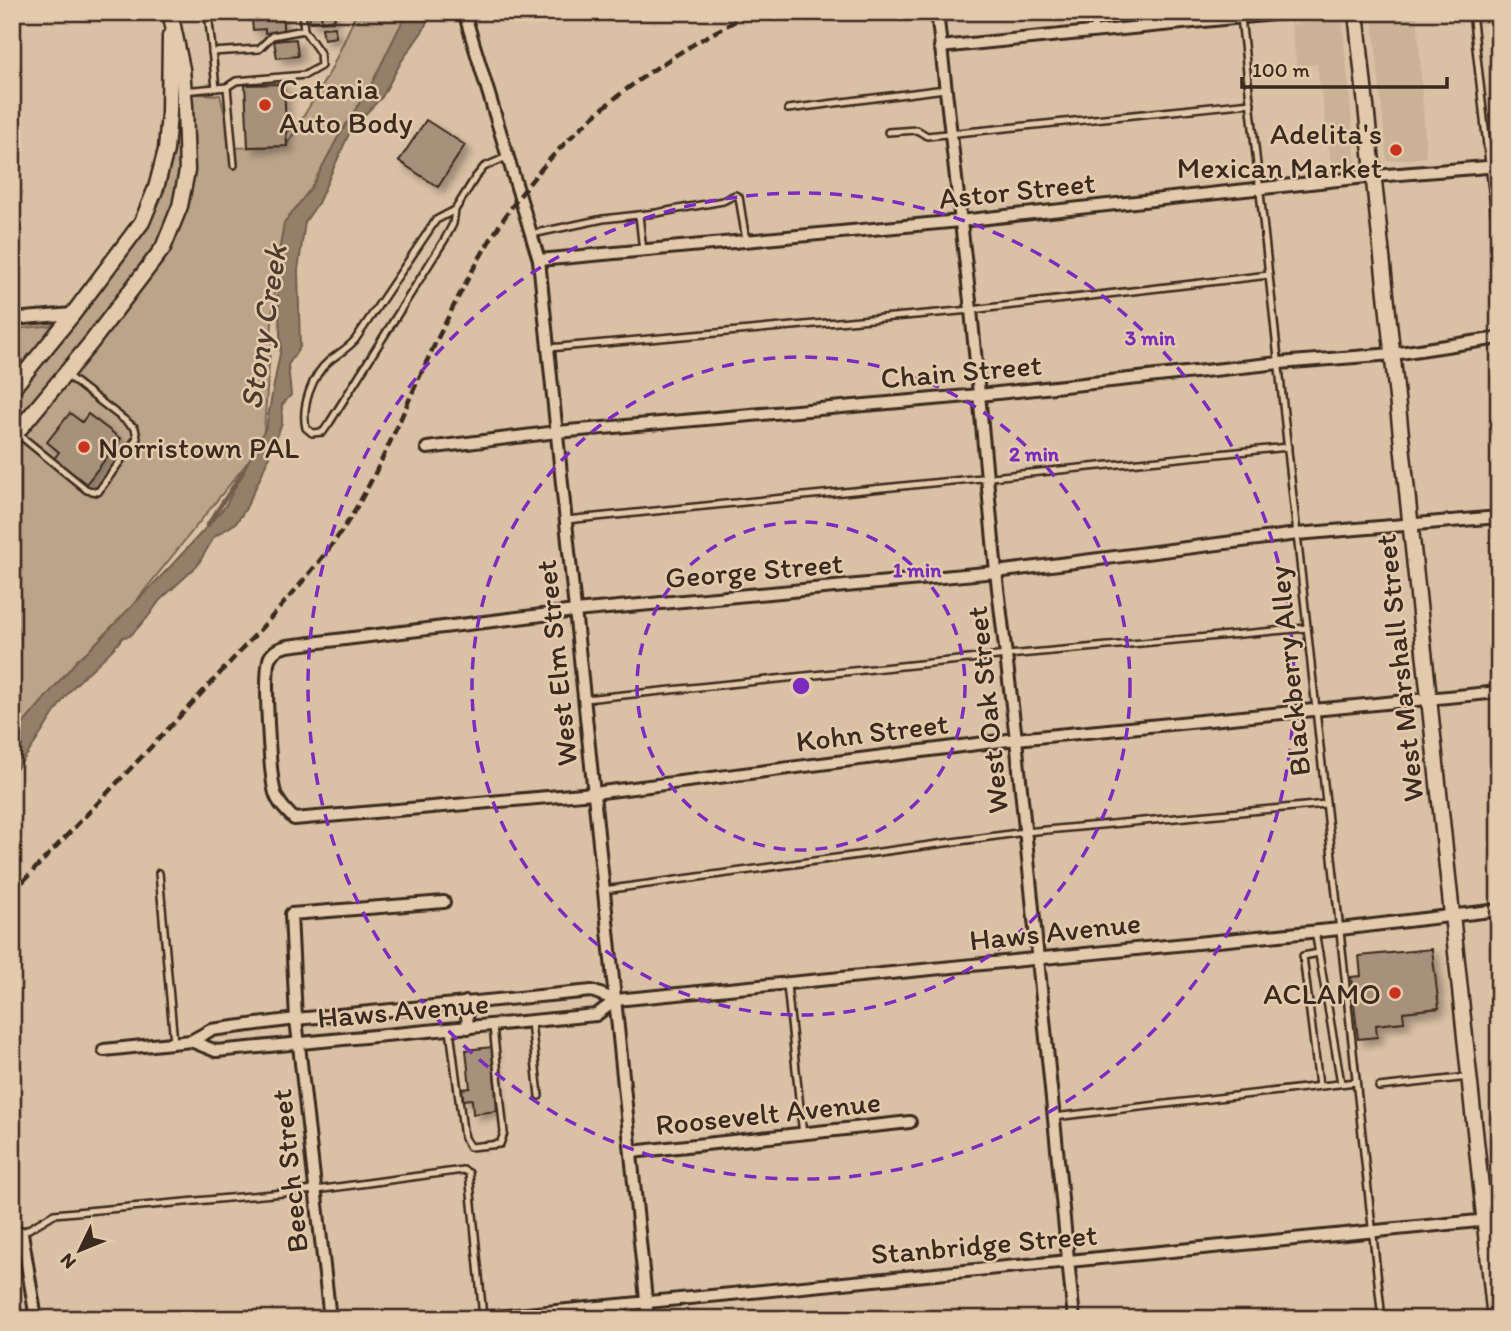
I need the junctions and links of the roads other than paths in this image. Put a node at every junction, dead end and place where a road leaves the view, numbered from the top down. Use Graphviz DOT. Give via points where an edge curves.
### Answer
graph roads {
  1 [pos="208,12"];
  2 [pos="302,12"];
  3 [pos="464,12"];
  4 [pos="937,12"];
  5 [pos="1093,12"];
  6 [pos="1294,12"];
  7 [pos="1356,12"];
  8 [pos="1472,12"];
  9 [pos="1241,15"];
  10 [pos="171,16"];
  11 [pos="304,30"];
  12 [pos="1095,32"];
  13 [pos="940,47"];
  14 [pos="212,52"];
  15 [pos="227,86"];
  16 [pos="216,88"];
  17 [pos="945,89"];
  18 [pos="176,92"];
  19 [pos="1251,103"];
  20 [pos="788,109"];
  21 [pos="888,132"];
  22 [pos="950,133"];
  23 [pos="509,156"];
  24 [pos="234,165"];
  25 [pos="1493,167"];
  26 [pos="1375,176"];
  27 [pos="1260,189"];
  28 [pos="455,209"];
  29 [pos="639,215"];
  30 [pos="960,220"];
  31 [pos="532,234"];
  32 [pos="746,241"];
  33 [pos="643,251"];
  34 [pos="1499,253"];
  35 [pos="539,260"];
  36 [pos="1269,275"];
  37 [pos="971,310"];
  38 [pos="73,314"];
  39 [pos="12,320"];
  40 [pos="1499,338"];
  41 [pos="549,348"];
  42 [pos="1393,354"];
  43 [pos="1279,363"];
  44 [pos="65,374"];
  45 [pos="12,389"];
  46 [pos="979,395"];
  47 [pos="557,432"];
  48 [pos="15,435"];
  49 [pos="1288,447"];
  50 [pos="427,448"];
  51 [pos="987,479"];
  52 [pos="1499,517"];
  53 [pos="566,520"];
  54 [pos="1410,526"];
  55 [pos="1297,534"];
  56 [pos="996,572"];
  57 [pos="576,611"];
  58 [pos="1307,628"];
  59 [pos="1006,655"];
  60 [pos="1499,692"];
  61 [pos="585,699"];
  62 [pos="1429,699"];
  63 [pos="1316,710"];
  64 [pos="1016,739"];
  65 [pos="594,793"];
  66 [pos="1326,804"];
  67 [pos="294,819"];
  68 [pos="1025,832"];
  69 [pos="159,873"];
  70 [pos="604,890"];
  71 [pos="444,902"];
  72 [pos="1499,910"];
  73 [pos="1451,916"];
  74 [pos="1340,929"];
  75 [pos="1315,931"];
  76 [pos="1319,953"];
  77 [pos="1037,957"];
  78 [pos="787,984"];
  79 [pos="616,1000"];
  80 [pos="466,1002"];
  81 [pos="296,1019"];
  82 [pos="531,1022"];
  83 [pos="493,1026"];
  84 [pos="468,1028"];
  85 [pos="450,1030"];
  86 [pos="191,1041"];
  87 [pos="174,1043"];
  88 [pos="299,1044"];
  89 [pos="104,1050"];
  90 [pos="1469,1077"];
  91 [pos="1356,1082"];
  92 [pos="1341,1083"];
  93 [pos="1319,1085"];
  94 [pos="1379,1087"];
  95 [pos="539,1097"];
  96 [pos="1054,1117"];
  97 [pos="910,1122"];
  98 [pos="803,1135"];
  99 [pos="631,1152"];
  100 [pos="316,1190"];
  101 [pos="1499,1219"];
  102 [pos="1483,1220"];
  103 [pos="17,1233"];
  104 [pos="1372,1233"];
  105 [pos="1068,1261"];
  106 [pos="646,1301"];
  107 [pos="478,1318"];
  108 [pos="36,1319"];
  109 [pos="330,1319"];
  110 [pos="648,1319"];
  111 [pos="1074,1319"];
  112 [pos="1382,1319"];
  113 [pos="1495,1319"];
  1 -- 14 [label="lane"];
  2 -- 11 [label="lane"];
  3 -- 23 [label="street, West Elm Street"];
  4 -- 13 [label="street, West Oak Street"];
  5 -- 12 [label="lane"];
  6 -- 9 [label="street"];
  7 -- 26 [label="street, West Marshall Street"];
  8 -- 25 [label="lane"];
  9 -- 12 [label="street"];
  9 -- 19 [label="lane, Blackberry Alley"];
  10 -- 18 [label="street"];
  11 -- 14 [label="lane" via="272,36 259,49"];
  11 -- 15 [label="lane" via="320,53 321,66 305,75 236,81"];
  12 -- 13 [label="street"];
  13 -- 17 [label="street, West Oak Street"];
  14 -- 16 [label="lane"];
  15 -- 16 [label="lane"];
  15 -- 24 [label="lane"];
  16 -- 18 [label="lane"];
  17 -- 20 [label="lane"];
  17 -- 22 [label="street, West Oak Street"];
  18 -- 38 [label="street" via="166,150 142,222"];
  18 -- 44 [label="street" via="187,171 180,206 163,248"];
  19 -- 22 [label="lane"];
  19 -- 27 [label="lane, Blackberry Alley"];
  21 -- 22 [label="lane"];
  22 -- 30 [label="street, West Oak Street"];
  23 -- 28 [label="lane" via="484,167"];
  23 -- 31 [label="street, West Elm Street"];
  25 -- 26 [label="street, Astor Street"];
  25 -- 34 [label="lane"];
  26 -- 27 [label="street, Astor Street"];
  26 -- 42 [label="street, West Marshall Street"];
  27 -- 30 [label="street, Astor Street"];
  27 -- 36 [label="lane, Blackberry Alley"];
  28 -- 28 [label="lane" via="445,239 330,422 323,432 312,433 306,428 304,408 319,373 355,340 436,220"];
  29 -- 31 [label="lane"];
  29 -- 32 [label="lane" via="735,195"];
  29 -- 33 [label="lane"];
  30 -- 32 [label="street, Astor Street"];
  30 -- 37 [label="street, West Oak Street"];
  31 -- 35 [label="street, West Elm Street"];
  32 -- 33 [label="street, Astor Street"];
  33 -- 35 [label="street, Astor Street"];
  35 -- 41 [label="street, West Elm Street"];
  36 -- 37 [label="lane"];
  36 -- 43 [label="lane, Blackberry Alley"];
  37 -- 41 [label="lane"];
  37 -- 46 [label="street, West Oak Street"];
  38 -- 39 [label="street"];
  38 -- 45 [label="street"];
  40 -- 42 [label="street, Chain Street"];
  41 -- 47 [label="street, West Elm Street"];
  42 -- 43 [label="street, Chain Street"];
  42 -- 54 [label="street, West Marshall Street"];
  43 -- 46 [label="street, Chain Street"];
  43 -- 49 [label="lane, Blackberry Alley"];
  44 -- 48 [label="street"];
  44 -- 48 [label="lane" via="135,428 136,438 98,492 87,491"];
  46 -- 47 [label="street, Chain Street"];
  46 -- 51 [label="street, West Oak Street"];
  47 -- 50 [label="street, Chain Street"];
  47 -- 53 [label="street, West Elm Street"];
  49 -- 51 [label="lane"];
  49 -- 55 [label="lane, Blackberry Alley"];
  51 -- 53 [label="lane"];
  51 -- 56 [label="street, West Oak Street"];
  52 -- 54 [label="street, George Street"];
  53 -- 57 [label="street, West Elm Street"];
  54 -- 55 [label="street, George Street"];
  54 -- 62 [label="street, West Marshall Street"];
  55 -- 56 [label="street, George Street"];
  55 -- 58 [label="lane, Blackberry Alley"];
  56 -- 57 [label="street, George Street"];
  56 -- 59 [label="street, West Oak Street"];
  57 -- 61 [label="street, West Elm Street"];
  57 -- 67 [label="street, George Street" via="276,650 268,659 270,755 278,802"];
  58 -- 59 [label="lane"];
  58 -- 63 [label="lane, Blackberry Alley"];
  59 -- 61 [label="lane"];
  59 -- 64 [label="street, West Oak Street"];
  60 -- 62 [label="street, Kohn Street"];
  61 -- 65 [label="street, West Elm Street"];
  62 -- 63 [label="street, Kohn Street"];
  62 -- 73 [label="street, West Marshall Street"];
  63 -- 64 [label="street, Kohn Street"];
  63 -- 66 [label="lane, Blackberry Alley"];
  64 -- 65 [label="street, Kohn Street"];
  64 -- 68 [label="street, West Oak Street"];
  65 -- 67 [label="street, Kohn Street"];
  65 -- 70 [label="street, West Elm Street"];
  66 -- 68 [label="lane"];
  66 -- 74 [label="lane, Blackberry Alley"];
  68 -- 70 [label="lane"];
  68 -- 77 [label="street, West Oak Street"];
  69 -- 87 [label="lane"];
  70 -- 79 [label="street, West Elm Street"];
  71 -- 81 [label="street, Beech Street" via="291,914"];
  72 -- 73 [label="street, Haws Avenue"];
  73 -- 74 [label="street, Haws Avenue"];
  73 -- 90 [label="street, West Marshall Street"];
  74 -- 75 [label="street, Haws Avenue"];
  74 -- 91 [label="lane, Blackberry Alley"];
  75 -- 76 [label="lane"];
  75 -- 77 [label="street, Haws Avenue"];
  76 -- 92 [label="lane"];
  76 -- 93 [label="lane" via="1303,956"];
  77 -- 78 [label="street, Haws Avenue"];
  77 -- 96 [label="street, West Oak Street"];
  78 -- 79 [label="street, Haws Avenue"];
  78 -- 98 [label="lane"];
  79 -- 80 [label="street, Haws Avenue" via="592,991"];
  79 -- 82 [label="street, Haws Avenue" via="596,1015"];
  79 -- 99 [label="street, West Elm Street"];
  80 -- 81 [label="street, Haws Avenue"];
  80 -- 84 [label="street"];
  81 -- 86 [label="street, Haws Avenue" via="211,1030"];
  81 -- 88 [label="street, Beech Street"];
  82 -- 83 [label="street, Haws Avenue"];
  82 -- 95 [label="lane"];
  83 -- 84 [label="street, Haws Avenue"];
  83 -- 85 [label="lane" via="504,1133 500,1144 470,1147 464,1138"];
  84 -- 85 [label="street, Haws Avenue"];
  85 -- 88 [label="street, Haws Avenue"];
  86 -- 87 [label="street, Haws Avenue"];
  86 -- 88 [label="street, Haws Avenue" via="216,1051"];
  87 -- 89 [label="street, Haws Avenue"];
  88 -- 100 [label="street, Beech Street"];
  90 -- 94 [label="lane"];
  90 -- 102 [label="street, West Marshall Street"];
  91 -- 92 [label="lane"];
  91 -- 104 [label="lane, Blackberry Alley"];
  92 -- 93 [label="lane"];
  93 -- 96 [label="lane"];
  96 -- 105 [label="street, West Oak Street"];
  97 -- 98 [label="street, Roosevelt Avenue"];
  98 -- 99 [label="street, Roosevelt Avenue"];
  99 -- 106 [label="street, West Elm Street"];
  100 -- 103 [label="lane" via="54,1214"];
  100 -- 107 [label="lane" via="463,1170 469,1173"];
  100 -- 109 [label="street, Beech Street"];
  101 -- 102 [label="street, Stanbridge Street"];
  102 -- 104 [label="street, Stanbridge Street"];
  102 -- 113 [label="street, West Marshall Street"];
  103 -- 108 [label="street"];
  104 -- 105 [label="street, Stanbridge Street"];
  104 -- 112 [label="lane, Blackberry Alley"];
  105 -- 106 [label="street, Stanbridge Street"];
  105 -- 111 [label="street, West Oak Street"];
  106 -- 107 [label="street, Stanbridge Street"];
  106 -- 110 [label="street, West Elm Street"];
}
